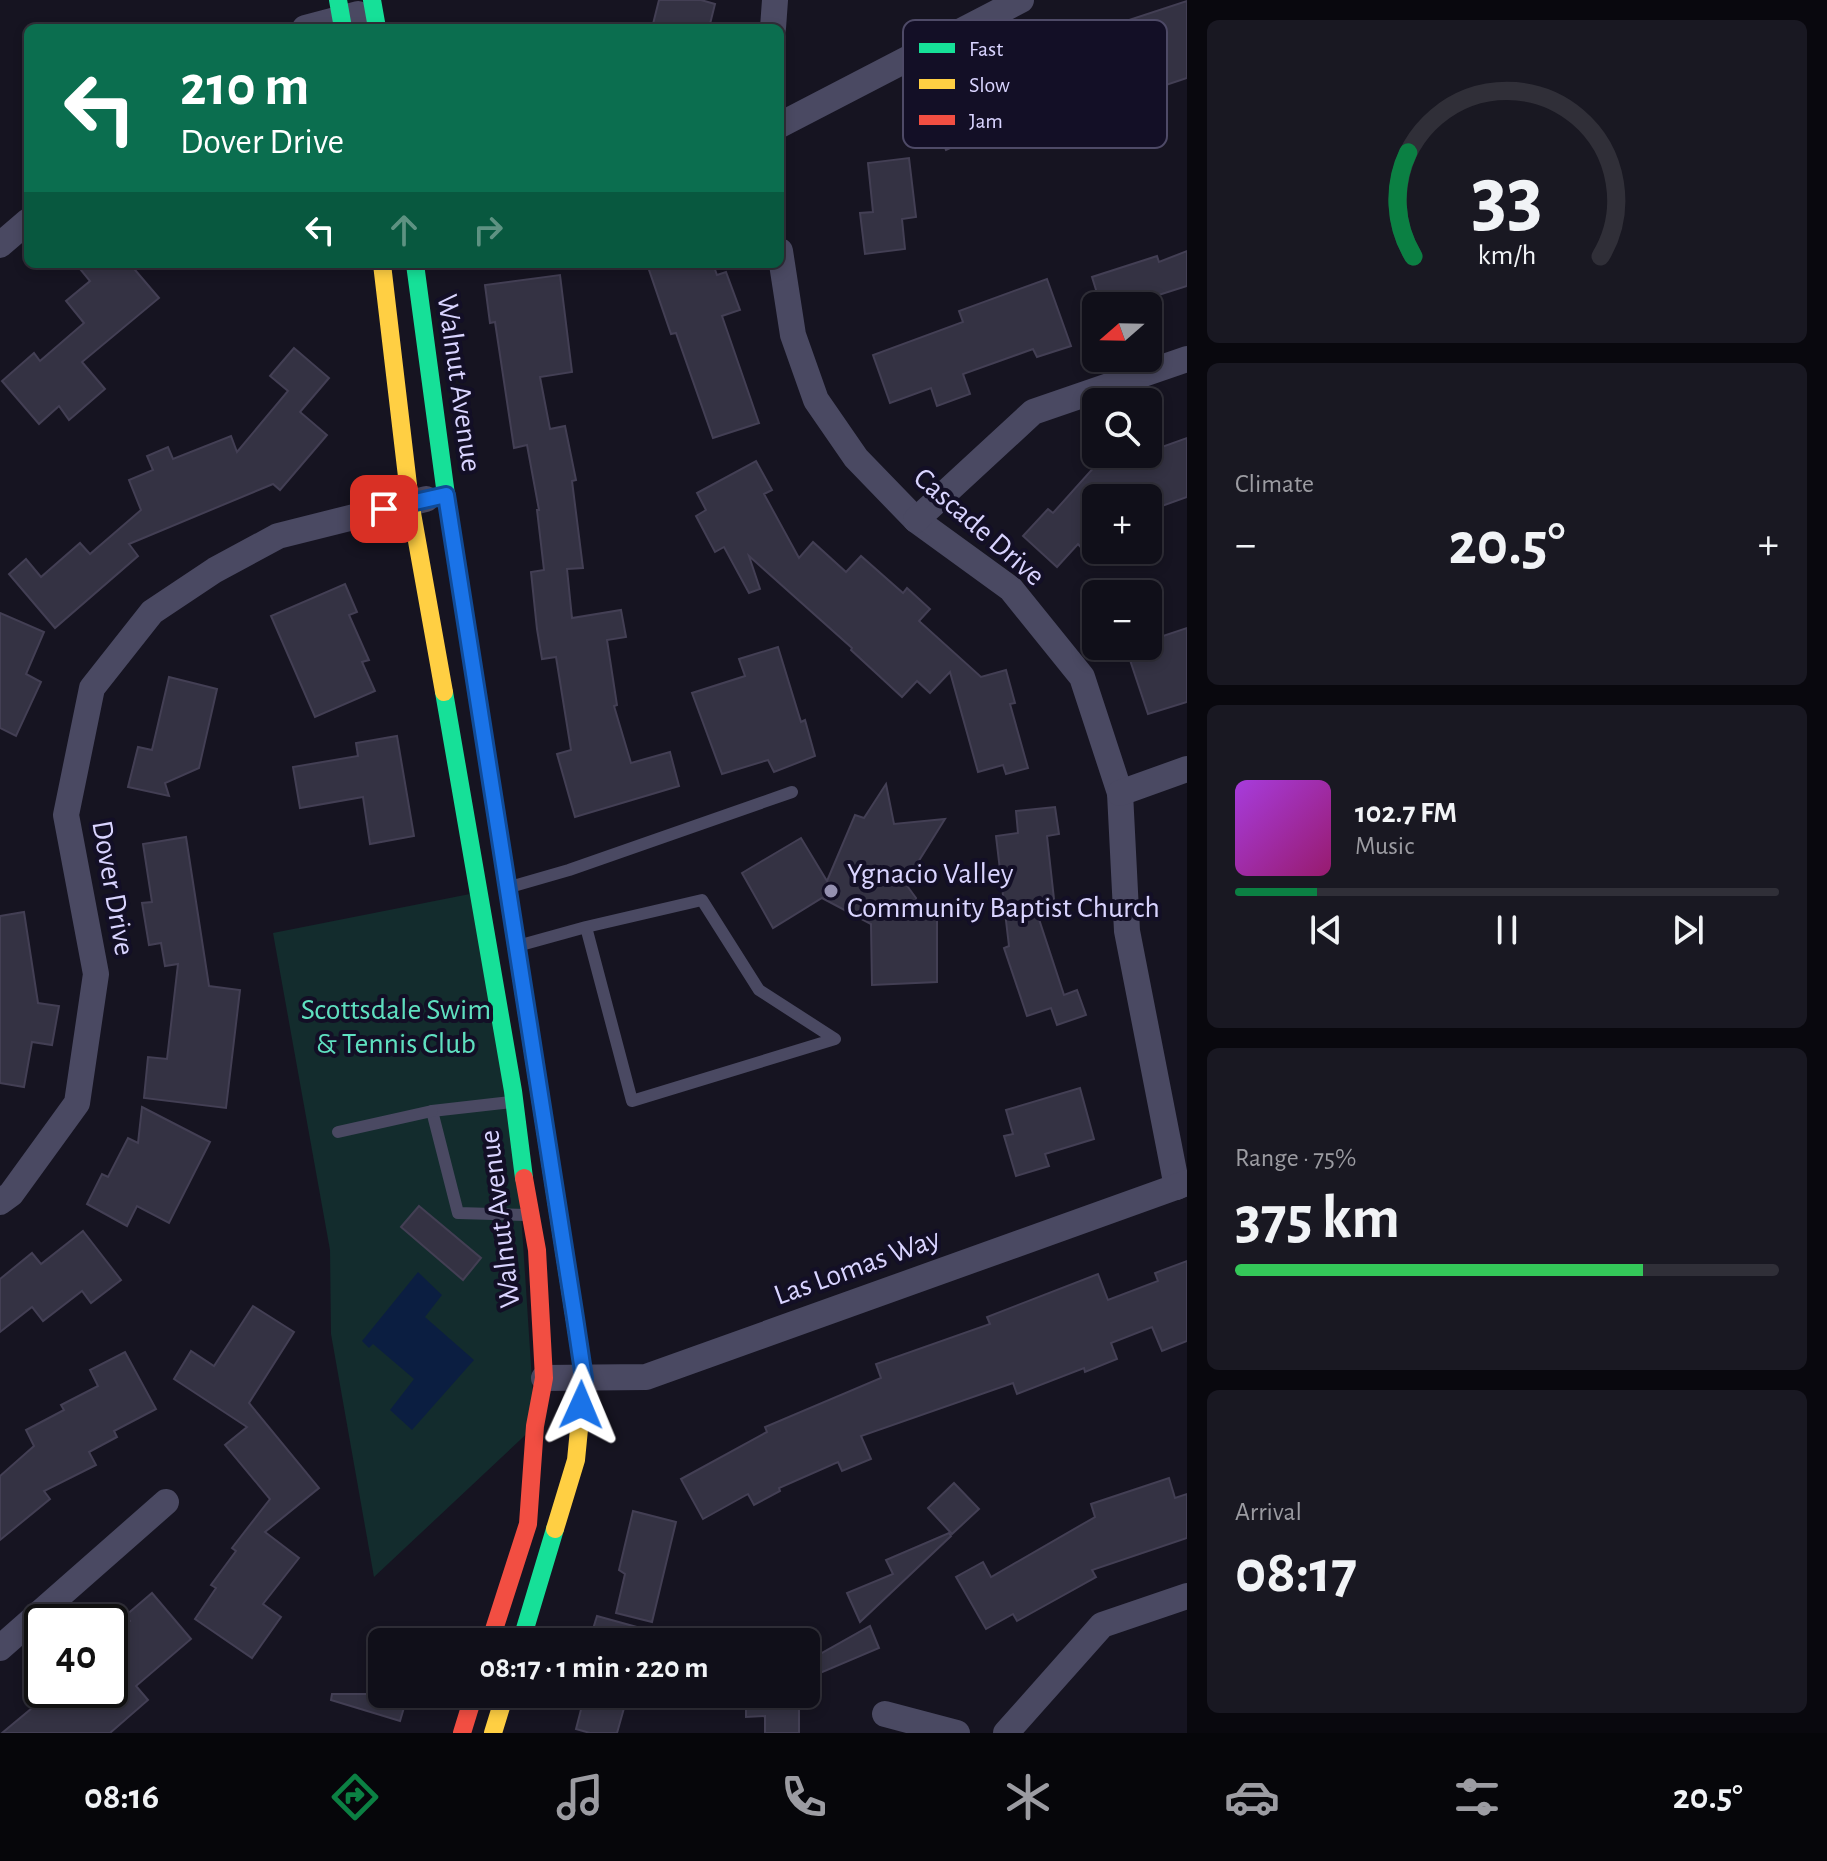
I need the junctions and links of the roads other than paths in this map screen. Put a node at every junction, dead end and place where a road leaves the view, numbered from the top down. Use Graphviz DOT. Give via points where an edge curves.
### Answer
graph roads {
  1 [pos="775,0"];
  2 [pos="1021,0"];
  3 [pos="374,13"];
  4 [pos="340,15"];
  5 [pos="982,20"];
  6 [pos="316,24"];
  7 [pos="773,24"];
  8 [pos="903,61"];
  9 [pos="784,123"];
  10 [pos="24,224"];
  11 [pos="0,245"];
  12 [pos="382,268"];
  13 [pos="416,268"];
  14 [pos="783,268"];
  15 [pos="1187,359"];
  16 [pos="446,495"];
  17 [pos="410,502"];
  18 [pos="916,520"];
  19 [pos="1187,769"];
  20 [pos="792,792"];
  21 [pos="1120,793"];
  22 [pos="507,887"];
  23 [pos="586,927"];
  24 [pos="517,946"];
  25 [pos="514,1101"];
  26 [pos="432,1111"];
  27 [pos="338,1132"];
  28 [pos="1182,1185"];
  29 [pos="0,1202"];
  30 [pos="529,1215"];
  31 [pos="544,1378"];
  32 [pos="584,1378"];
  33 [pos="166,1502"];
  34 [pos="1187,1596"];
  35 [pos="495,1628"];
  36 [pos="525,1628"];
  37 [pos="0,1648"];
  38 [pos="470,1708"];
  39 [pos="501,1708"];
  40 [pos="885,1714"];
  41 [pos="462,1733"];
  42 [pos="493,1733"];
  43 [pos="957,1733"];
  44 [pos="1006,1733"];
  1 -- 7 [label="street"];
  2 -- 5 [label="street"];
  3 -- 4 [label="street"];
  4 -- 6 [label="street"];
  8 -- 9 [label="street"];
  10 -- 11 [label="street"];
  12 -- 17 [label="street, Walnut Avenue"];
  13 -- 16 [label="street, Walnut Avenue"];
  14 -- 18 [label="street, Cascade Drive" via="793,335 816,400 856,458"];
  15 -- 18 [label="street" via="1033,412"];
  16 -- 17 [label="street, Dover Drive"];
  16 -- 22 [label="street, Walnut Avenue"];
  17 -- 25 [label="street, Walnut Avenue"];
  17 -- 29 [label="street, Dover Drive" via="278,536 215,570 152,612 92,688 66,815 96,974 77,1103"];
  18 -- 21 [label="street, Cascade Drive" via="1011,589 1082,677"];
  19 -- 21 [label="street"];
  20 -- 22 [label="lane"];
  21 -- 28 [label="street, Cascade Drive" via="1127,931"];
  22 -- 24 [label="street, Walnut Avenue"];
  23 -- 23 [label="lane" via="702,900 759,990 835,1039 632,1101"];
  23 -- 24 [label="lane"];
  24 -- 32 [label="street, Walnut Avenue"];
  25 -- 26 [label="lane"];
  25 -- 30 [label="street, Walnut Avenue"];
  26 -- 27 [label="lane"];
  26 -- 30 [label="lane" via="458,1213"];
  28 -- 32 [label="street, Las Lomas Way" via="646,1377"];
  30 -- 31 [label="street, Walnut Avenue" via="537,1250"];
  31 -- 32 [label="street, Las Lomas Way"];
  31 -- 35 [label="street, Walnut Avenue" via="528,1524"];
  32 -- 36 [label="street, Walnut Avenue" via="576,1460"];
  33 -- 37 [label="street"];
  34 -- 44 [label="street" via="1102,1625"];
  38 -- 41 [label="street"];
  39 -- 42 [label="street"];
  40 -- 43 [label="street"];
}
